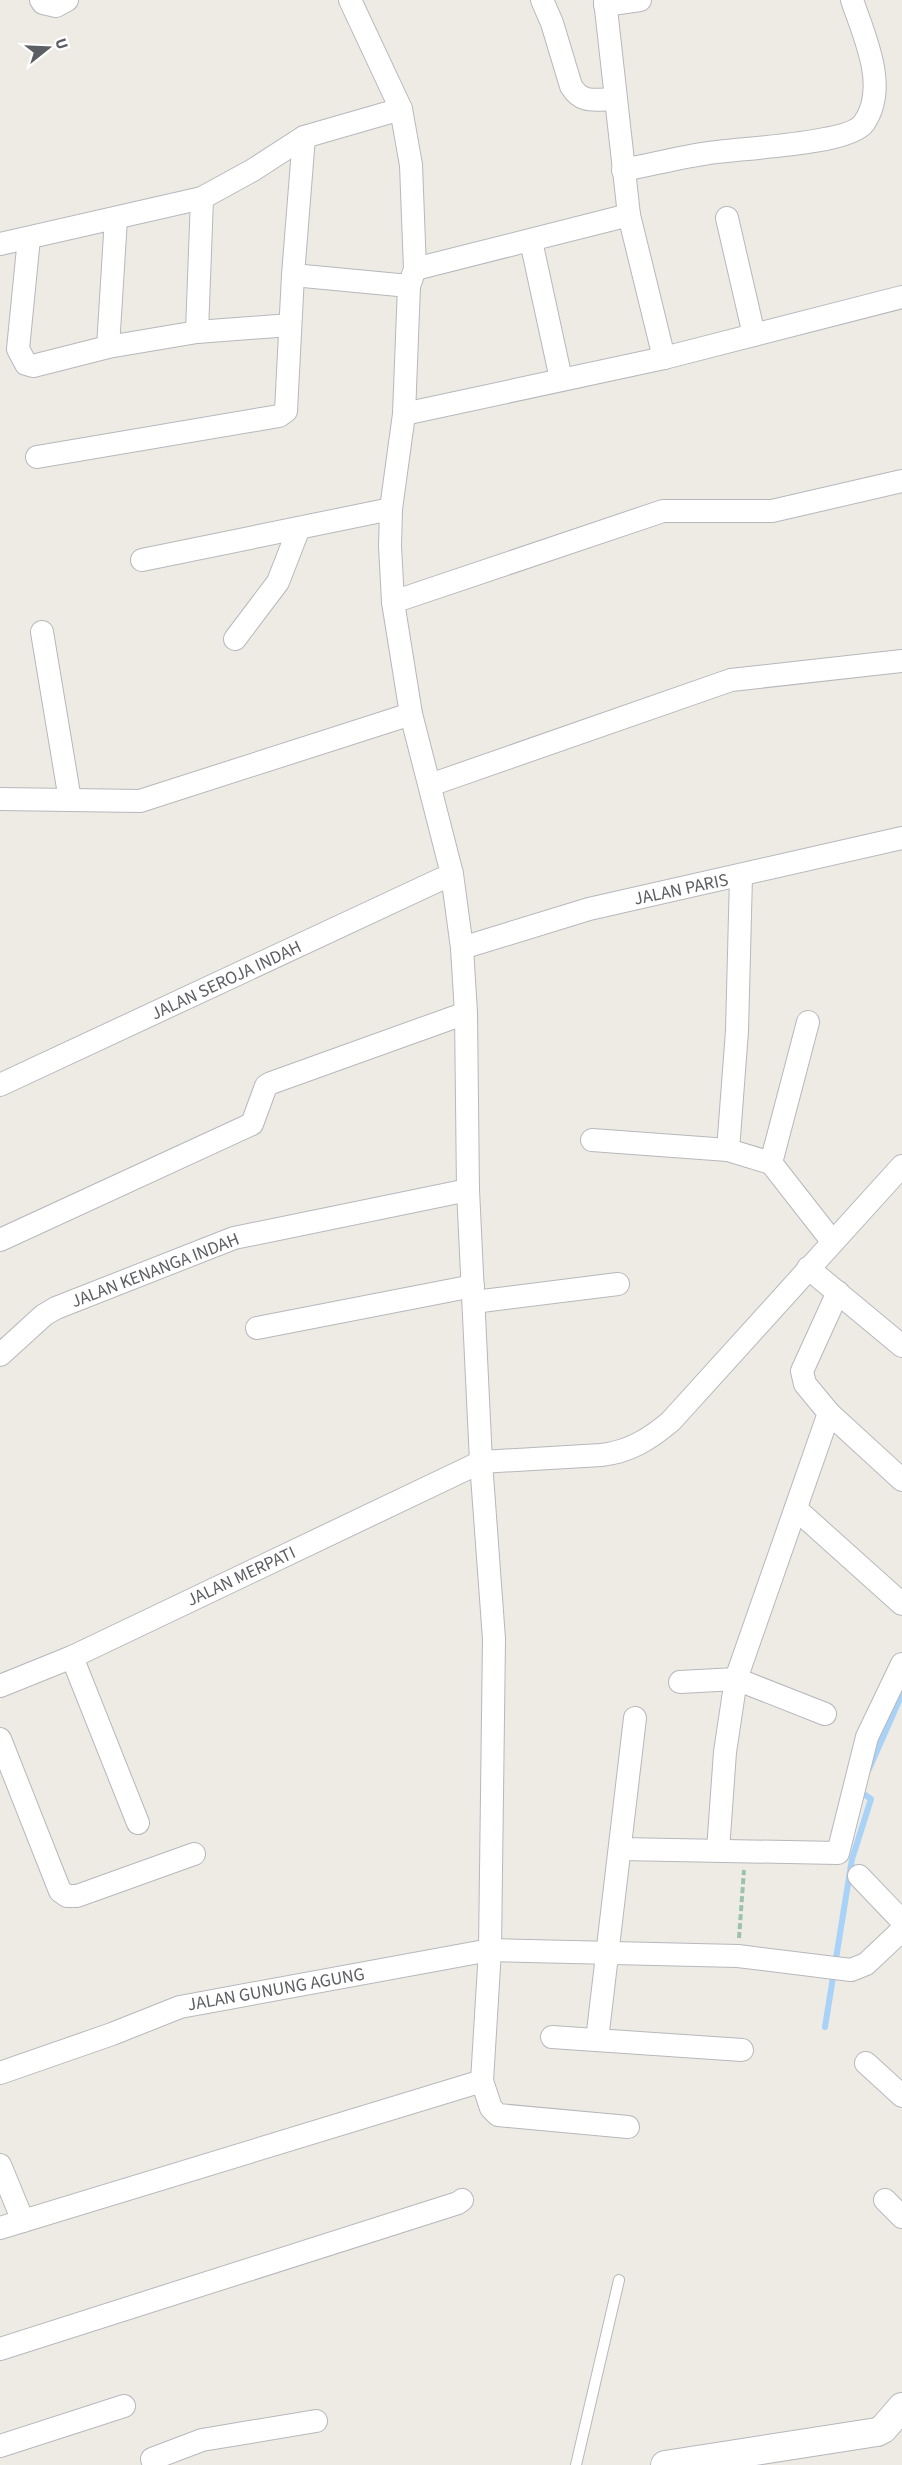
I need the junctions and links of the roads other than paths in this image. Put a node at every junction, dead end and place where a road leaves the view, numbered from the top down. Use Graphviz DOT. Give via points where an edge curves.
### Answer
graph roads {
  1 [pos="41,0"];
  2 [pos="67,0"];
  3 [pos="350,0"];
  4 [pos="542,0"];
  5 [pos="551,0"];
  6 [pos="640,0"];
  7 [pos="852,0"];
  8 [pos="605,2"];
  9 [pos="552,23"];
  10 [pos="616,99"];
  11 [pos="401,109"];
  12 [pos="304,137"];
  13 [pos="623,171"];
  14 [pos="202,198"];
  15 [pos="629,215"];
  16 [pos="116,218"];
  17 [pos="727,218"];
  18 [pos="29,238"];
  19 [pos="531,242"];
  20 [pos="0,244"];
  21 [pos="293,275"];
  22 [pos="412,277"];
  23 [pos="902,297"];
  24 [pos="290,325"];
  25 [pos="197,332"];
  26 [pos="754,335"];
  27 [pos="108,347"];
  28 [pos="664,358"];
  29 [pos="561,378"];
  30 [pos="404,414"];
  31 [pos="37,458"];
  32 [pos="902,481"];
  33 [pos="391,509"];
  34 [pos="299,528"];
  35 [pos="142,560"];
  36 [pos="393,602"];
  37 [pos="42,632"];
  38 [pos="234,639"];
  39 [pos="902,661"];
  40 [pos="411,714"];
  41 [pos="430,785"];
  42 [pos="0,799"];
  43 [pos="70,800"];
  44 [pos="902,838"];
  45 [pos="452,874"];
  46 [pos="741,876"];
  47 [pos="462,948"];
  48 [pos="466,1013"];
  49 [pos="808,1022"];
  50 [pos="0,1085"];
  51 [pos="592,1140"];
  52 [pos="728,1150"];
  53 [pos="771,1163"];
  54 [pos="902,1166"];
  55 [pos="468,1190"];
  56 [pos="0,1240"];
  57 [pos="832,1241"];
  58 [pos="808,1268"];
  59 [pos="618,1284"];
  60 [pos="838,1292"];
  61 [pos="473,1294"];
  62 [pos="257,1328"];
  63 [pos="902,1346"];
  64 [pos="0,1355"];
  65 [pos="829,1413"];
  66 [pos="481,1462"];
  67 [pos="902,1480"];
  68 [pos="796,1509"];
  69 [pos="902,1604"];
  70 [pos="72,1657"];
  71 [pos="902,1664"];
  72 [pos="736,1678"];
  73 [pos="680,1682"];
  74 [pos="0,1686"];
  75 [pos="825,1714"];
  76 [pos="635,1718"];
  77 [pos="0,1738"];
  78 [pos="138,1823"];
  79 [pos="620,1849"];
  80 [pos="718,1850"];
  81 [pos="195,1854"];
  82 [pos="859,1876"];
  83 [pos="902,1921"];
  84 [pos="902,1930"];
  85 [pos="490,1950"];
  86 [pos="609,1954"];
  87 [pos="552,2037"];
  88 [pos="597,2040"];
  89 [pos="742,2050"];
  90 [pos="866,2063"];
  91 [pos="0,2073"];
  92 [pos="482,2081"];
  93 [pos="902,2096"];
  94 [pos="628,2127"];
  95 [pos="0,2165"];
  96 [pos="462,2200"];
  97 [pos="885,2200"];
  98 [pos="902,2217"];
  99 [pos="23,2221"];
  100 [pos="0,2228"];
  101 [pos="619,2280"];
  102 [pos="0,2349"];
  103 [pos="124,2406"];
  104 [pos="902,2407"];
  105 [pos="316,2421"];
  106 [pos="0,2446"];
  107 [pos="154,2465"];
  108 [pos="576,2465"];
  109 [pos="665,2465"];
  1 -- 2 [label="street" via="56,6"];
  3 -- 11 [label="street"];
  4 -- 9 [label="street"];
  5 -- 9 [label="street"];
  6 -- 8 [label="street"];
  7 -- 13 [label="street" via="875,88 872,107 863,125 848,134 824,140 709,153"];
  8 -- 10 [label="street"];
  9 -- 10 [label="street" via="576,95"];
  10 -- 13 [label="street"];
  11 -- 12 [label="street"];
  11 -- 22 [label="street" via="411,165"];
  12 -- 14 [label="street"];
  12 -- 21 [label="street"];
  13 -- 15 [label="street"];
  14 -- 16 [label="street"];
  14 -- 25 [label="street"];
  15 -- 19 [label="street"];
  15 -- 28 [label="street"];
  16 -- 18 [label="street"];
  16 -- 27 [label="street"];
  17 -- 26 [label="street"];
  18 -- 20 [label="street"];
  18 -- 27 [label="street" via="18,349 23,360 33,366"];
  19 -- 22 [label="street"];
  19 -- 29 [label="street"];
  21 -- 22 [label="street"];
  21 -- 24 [label="street"];
  22 -- 30 [label="street"];
  23 -- 26 [label="street"];
  24 -- 25 [label="street"];
  24 -- 31 [label="street" via="287,408 283,414"];
  25 -- 27 [label="street"];
  26 -- 28 [label="street"];
  28 -- 29 [label="street"];
  29 -- 30 [label="street"];
  30 -- 33 [label="street"];
  32 -- 36 [label="street" via="772,511 663,511"];
  33 -- 34 [label="street"];
  33 -- 36 [label="street"];
  34 -- 35 [label="street"];
  34 -- 38 [label="street" via="278,582"];
  36 -- 40 [label="street"];
  37 -- 43 [label="street"];
  39 -- 41 [label="street" via="731,680"];
  40 -- 41 [label="street"];
  40 -- 43 [label="street" via="150,800"];
  41 -- 45 [label="street"];
  42 -- 43 [label="street"];
  44 -- 46 [label="street, JALAN PARIS"];
  45 -- 47 [label="street"];
  45 -- 50 [label="street, JALAN SEROJA INDAH"];
  46 -- 47 [label="street, JALAN PARIS" via="589,909"];
  46 -- 52 [label="street" via="737,1031"];
  47 -- 48 [label="street"];
  48 -- 55 [label="street"];
  48 -- 56 [label="street" via="270,1083 252,1124"];
  49 -- 53 [label="street"];
  51 -- 52 [label="street"];
  52 -- 53 [label="street"];
  53 -- 57 [label="street"];
  54 -- 57 [label="street"];
  55 -- 61 [label="street"];
  55 -- 64 [label="street, JALAN KENANGA INDAH" via="234,1239 56,1308"];
  57 -- 58 [label="street"];
  58 -- 60 [label="street"];
  58 -- 66 [label="street" via="670,1420 634,1446 601,1455"];
  59 -- 61 [label="street"];
  60 -- 63 [label="street"];
  60 -- 65 [label="street" via="802,1371 805,1384"];
  61 -- 62 [label="street"];
  61 -- 66 [label="street"];
  65 -- 67 [label="street"];
  65 -- 68 [label="street"];
  66 -- 70 [label="street, JALAN MERPATI"];
  66 -- 85 [label="street" via="494,1639"];
  68 -- 69 [label="street"];
  68 -- 72 [label="street"];
  70 -- 74 [label="street, JALAN MERPATI"];
  70 -- 78 [label="street"];
  71 -- 80 [label="street" via="867,1737 838,1853"];
  72 -- 73 [label="street"];
  72 -- 75 [label="street"];
  72 -- 80 [label="street" via="725,1752"];
  76 -- 79 [label="street"];
  77 -- 81 [label="street" via="60,1891 67,1896 77,1896"];
  79 -- 80 [label="street"];
  79 -- 86 [label="street"];
  82 -- 83 [label="street"];
  84 -- 86 [label="street, JALAN GUNUNG AGUNG" via="866,1964 851,1970 738,1956"];
  85 -- 86 [label="street, JALAN GUNUNG AGUNG"];
  85 -- 91 [label="street, JALAN GUNUNG AGUNG" via="188,2004"];
  85 -- 92 [label="street"];
  86 -- 88 [label="street"];
  87 -- 88 [label="street"];
  88 -- 89 [label="street"];
  90 -- 93 [label="street"];
  92 -- 94 [label="street" via="491,2108 498,2115"];
  92 -- 99 [label="street"];
  95 -- 99 [label="street"];
  96 -- 102 [label="street"];
  97 -- 98 [label="street"];
  99 -- 100 [label="street"];
  101 -- 108 [label="lane"];
  103 -- 106 [label="street"];
  104 -- 109 [label="street" via="877,2432"];
  105 -- 107 [label="street" via="202,2440 152,2459"];
}
